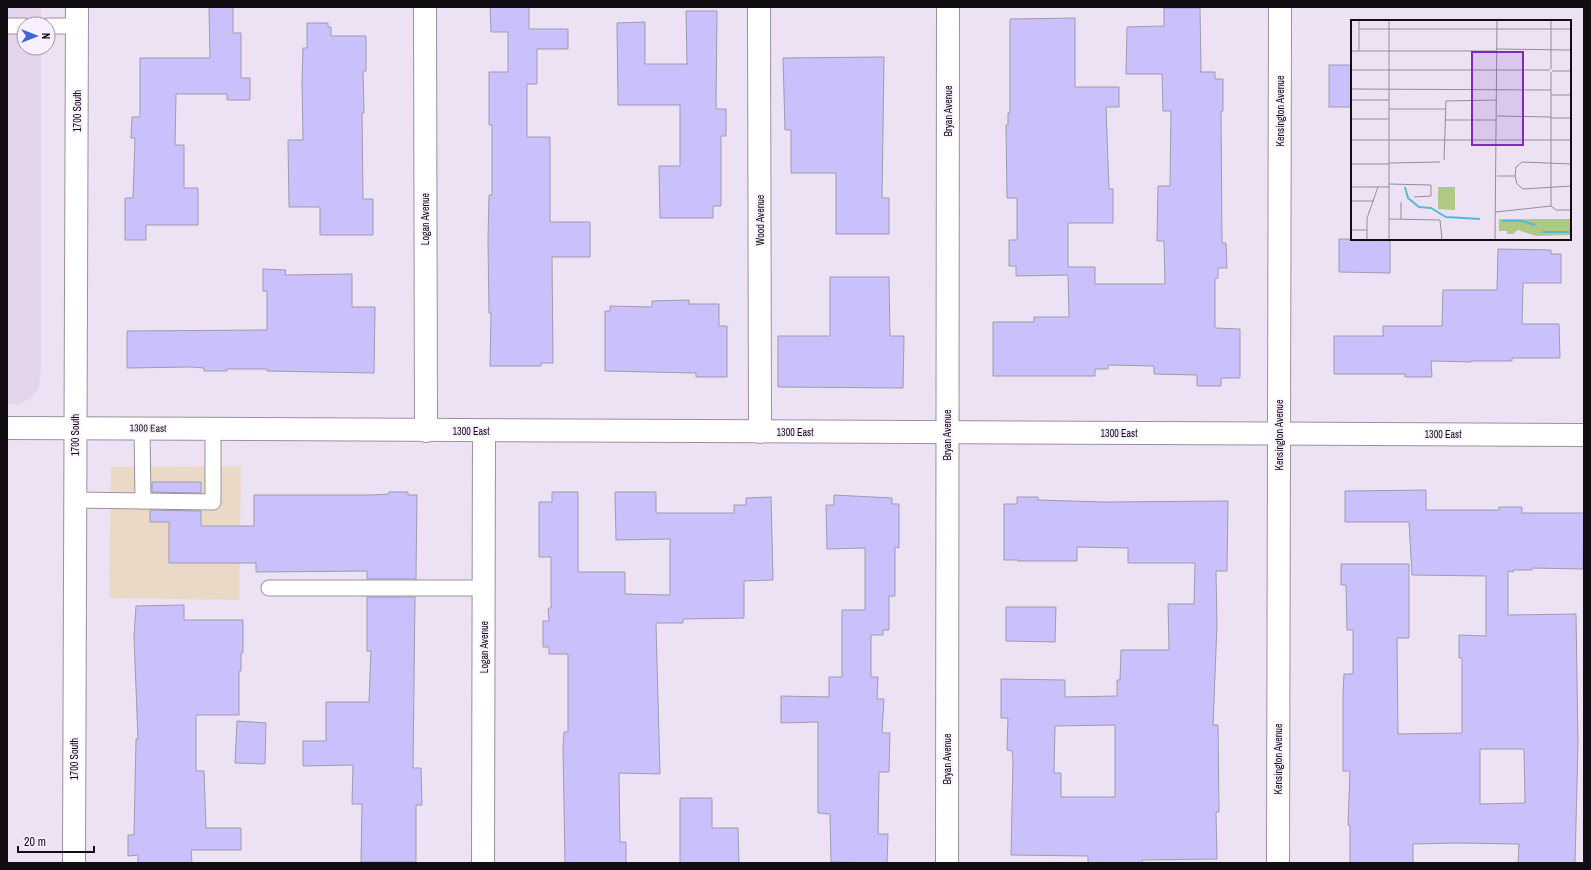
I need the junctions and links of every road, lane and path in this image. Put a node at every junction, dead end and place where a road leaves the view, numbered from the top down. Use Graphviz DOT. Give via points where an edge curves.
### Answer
graph roads {
  1 [pos="425,7"];
  2 [pos="759,7"];
  3 [pos="948,7"];
  4 [pos="1280,7"];
  5 [pos="77,16"];
  6 [pos="56,23"];
  7 [pos="76,427"];
  8 [pos="7,428"];
  9 [pos="142,428"];
  10 [pos="213,429"];
  11 [pos="426,431"];
  12 [pos="484,431"];
  13 [pos="760,432"];
  14 [pos="947,432"];
  15 [pos="1279,434"];
  16 [pos="1584,436"];
  17 [pos="75,500"];
  18 [pos="142,501"];
  19 [pos="269,588"];
  20 [pos="484,588"];
  21 [pos="74,863"];
  22 [pos="483,863"];
  23 [pos="946,863"];
  24 [pos="1278,863"];
  1 -- 11 [label="street, Logan Avenue"];
  2 -- 13 [label="street, Wood Avenue"];
  3 -- 14 [label="street, Bryan Avenue"];
  4 -- 15 [label="street, Kensington Avenue"];
  5 -- 6 [label="lane"];
  5 -- 7 [label="street, 1700 South"];
  7 -- 8 [label="street, 1300 East"];
  7 -- 9 [label="street, 1300 East"];
  7 -- 17 [label="street, 1700 South"];
  9 -- 10 [label="street, 1300 East"];
  9 -- 18 [label="lane"];
  10 -- 11 [label="street, 1300 East"];
  10 -- 18 [label="lane" via="213,502"];
  11 -- 12 [label="street, 1300 East"];
  12 -- 13 [label="street, 1300 East"];
  12 -- 20 [label="street, Logan Avenue"];
  13 -- 14 [label="street, 1300 East"];
  14 -- 15 [label="street, 1300 East"];
  14 -- 23 [label="street, Bryan Avenue"];
  15 -- 16 [label="street, 1300 East"];
  15 -- 24 [label="street, Kensington Avenue"];
  17 -- 18 [label="lane"];
  17 -- 21 [label="street, 1700 South"];
  19 -- 20 [label="lane"];
  20 -- 22 [label="street, Logan Avenue"];
}
